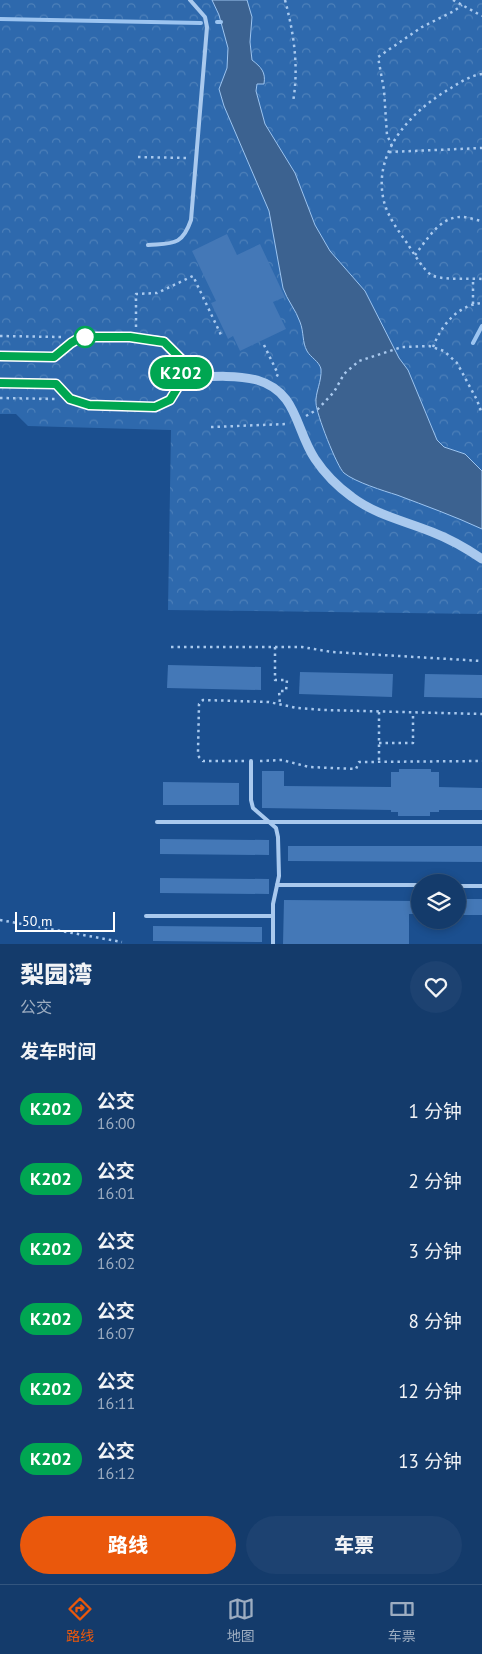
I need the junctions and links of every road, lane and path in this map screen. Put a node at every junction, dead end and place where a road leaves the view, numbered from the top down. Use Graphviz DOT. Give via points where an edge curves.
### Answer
graph roads {
  1 [pos="190,0"];
  2 [pos="285,0"];
  3 [pos="453,0"];
  4 [pos="462,5"];
  5 [pos="482,16"];
  6 [pos="482,74"];
  7 [pos="293,102"];
  8 [pos="392,146"];
  9 [pos="482,148"];
  10 [pos="389,152"];
  11 [pos="138,157"];
  12 [pos="196,158"];
  13 [pos="482,222"];
  14 [pos="148,245"];
  15 [pos="415,255"];
  16 [pos="473,278"];
  17 [pos="482,278"];
  18 [pos="482,303"];
  19 [pos="473,304"];
  20 [pos="0,336"];
  21 [pos="222,336"];
  22 [pos="81,337"];
  23 [pos="136,338"];
  24 [pos="264,346"];
  25 [pos="432,347"];
  26 [pos="0,356"];
  27 [pos="181,378"];
  28 [pos="0,383"];
  29 [pos="273,387"];
  30 [pos="0,398"];
  31 [pos="70,399"];
  32 [pos="481,407"];
  33 [pos="482,414"];
  34 [pos="298,421"];
  35 [pos="211,427"];
  36 [pos="482,559"];
  37 [pos="171,648"];
  38 [pos="275,648"];
  39 [pos="482,661"];
  40 [pos="280,705"];
  41 [pos="379,712"];
  42 [pos="413,713"];
  43 [pos="482,714"];
  44 [pos="379,743"];
  45 [pos="251,761"];
  46 [pos="482,761"];
  47 [pos="379,762"];
  48 [pos="157,822"];
  49 [pos="271,822"];
  50 [pos="482,822"];
  51 [pos="277,885"];
  52 [pos="411,886"];
  53 [pos="466,886"];
  54 [pos="482,886"];
  55 [pos="146,916"];
  56 [pos="273,916"];
  57 [pos="0,920"];
  58 [pos="122,942"];
  59 [pos="273,944"];
  1 -- 12 [label="lane" via="205,17 207,27"];
  2 -- 7 [label="path" via="296,54"];
  3 -- 4 [label="path"];
  4 -- 5 [label="path"];
  4 -- 8 [label="path" via="422,26 378,57 387,135"];
  6 -- 8 [label="path" via="432,98 415,113"];
  8 -- 10 [label="path"];
  9 -- 10 [label="path"];
  10 -- 15 [label="path" via="384,166 383,196 388,212"];
  11 -- 12 [label="path"];
  12 -- 14 [label="lane" via="187,233 173,244"];
  13 -- 15 [label="path" via="459,217 450,219 433,232"];
  15 -- 16 [label="path" via="430,274 440,278"];
  16 -- 17 [label="path"];
  16 -- 19 [label="path"];
  18 -- 19 [label="path"];
  19 -- 25 [label="path" via="443,326"];
  20 -- 22 [label="path"];
  21 -- 23 [label="path" via="193,276 156,293 136,294"];
  22 -- 23 [label="street"];
  22 -- 26 [label="street" via="54,357"];
  23 -- 27 [label="street" via="164,342 181,359"];
  24 -- 29 [label="path" via="278,374"];
  25 -- 32 [label="path" via="444,351 457,363"];
  25 -- 34 [label="path" via="402,347 359,361 344,374 334,392 318,409"];
  27 -- 29 [label="street" via="238,377"];
  27 -- 31 [label="street" via="170,400 155,407 89,405"];
  28 -- 31 [label="street" via="56,384"];
  29 -- 34 [label="street" via="285,396"];
  30 -- 31 [label="path"];
  32 -- 33 [label="path"];
  34 -- 35 [label="path" via="282,425"];
  34 -- 36 [label="street" via="315,458 332,480 353,498 386,516 458,543"];
  37 -- 38 [label="path"];
  38 -- 39 [label="path"];
  38 -- 40 [label="path" via="275,680 287,680 286,691 279,691"];
  40 -- 41 [label="path"];
  40 -- 45 [label="path" via="210,699 199,704 199,757 203,761"];
  41 -- 42 [label="path"];
  41 -- 44 [label="path"];
  42 -- 43 [label="path"];
  42 -- 44 [label="path" via="413,743"];
  44 -- 47 [label="path"];
  45 -- 47 [label="path" via="282,760 308,767 356,769 359,762"];
  45 -- 49 [label="lane" via="253,808"];
  46 -- 47 [label="path"];
  48 -- 49 [label="lane"];
  49 -- 50 [label="lane"];
  49 -- 51 [label="lane" via="278,837"];
  51 -- 52 [label="lane"];
  51 -- 56 [label="lane"];
  53 -- 54 [label="lane"];
  55 -- 56 [label="lane"];
  56 -- 59 [label="lane"];
  57 -- 58 [label="path"];
}
